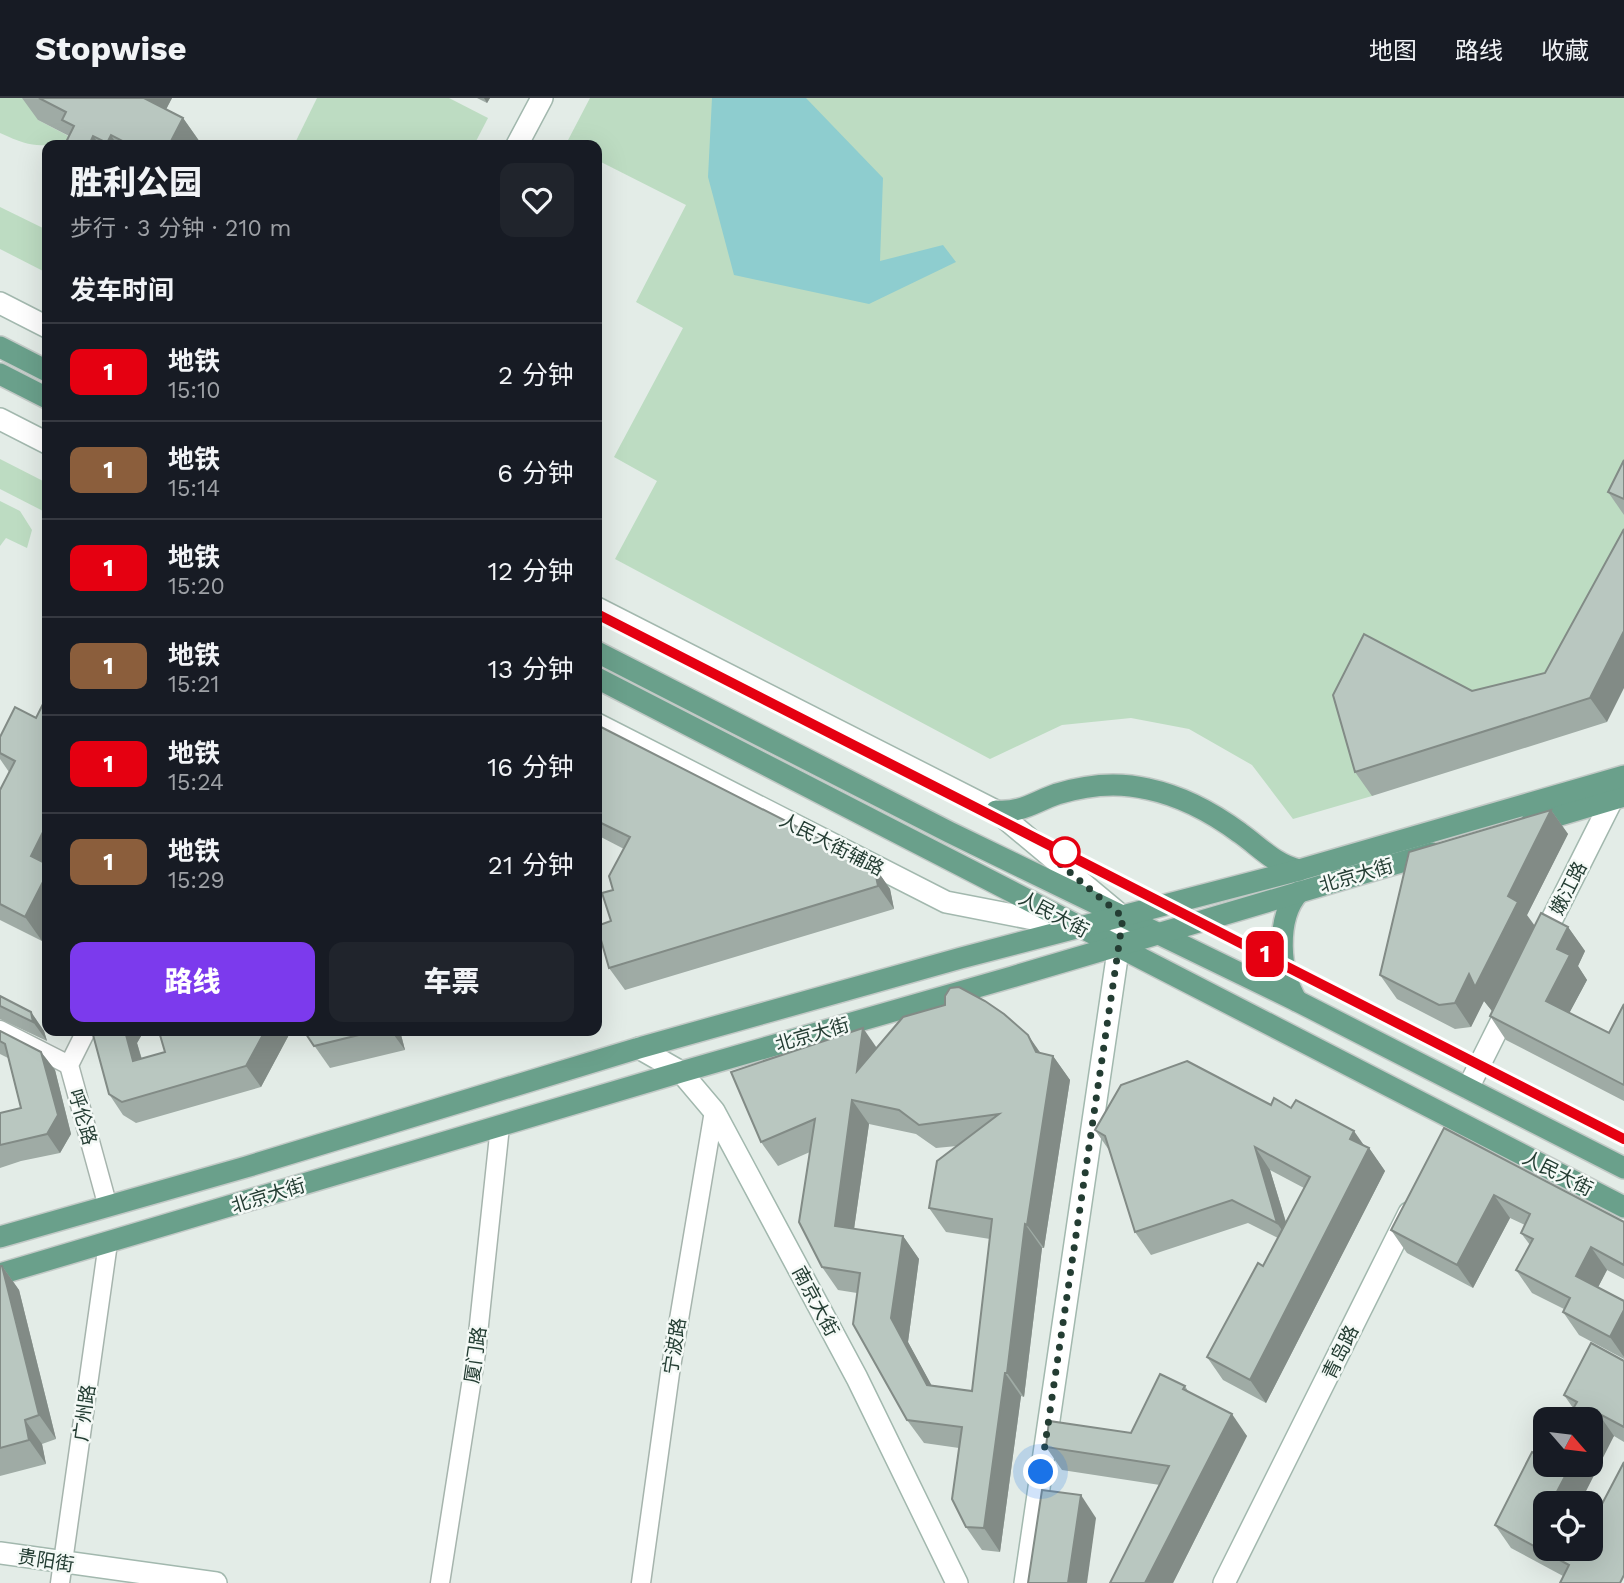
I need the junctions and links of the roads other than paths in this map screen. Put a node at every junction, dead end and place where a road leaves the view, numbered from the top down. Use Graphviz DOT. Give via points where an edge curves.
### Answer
graph roads {
  1 [pos="542,98"];
  2 [pos="520,140"];
  3 [pos="0,303"];
  4 [pos="42,324"];
  5 [pos="0,347"];
  6 [pos="42,368"];
  7 [pos="0,374"];
  8 [pos="42,395"];
  9 [pos="0,419"];
  10 [pos="42,440"];
  11 [pos="602,611"];
  12 [pos="602,655"];
  13 [pos="602,681"];
  14 [pos="602,727"];
  15 [pos="1624,776"];
  16 [pos="1618,798"];
  17 [pos="996,811"];
  18 [pos="1479,839"];
  19 [pos="1454,847"];
  20 [pos="1299,870"];
  21 [pos="1299,892"];
  22 [pos="1123,917"];
  23 [pos="1080,928"];
  24 [pos="1159,934"];
  25 [pos="1118,947"];
  26 [pos="1297,1001"];
  27 [pos="0,1030"];
  28 [pos="84,1036"];
  29 [pos="639,1048"];
  30 [pos="69,1065"];
  31 [pos="681,1072"];
  32 [pos="1468,1088"];
  33 [pos="714,1111"];
  34 [pos="500,1126"];
  35 [pos="1624,1168"];
  36 [pos="1418,1195"];
  37 [pos="108,1207"];
  38 [pos="1624,1207"];
  39 [pos="0,1237"];
  40 [pos="108,1243"];
  41 [pos="0,1274"];
  42 [pos="0,1553"];
  43 [pos="61,1573"];
  44 [pos="216,1583"];
  45 [pos="440,1583"];
  46 [pos="641,1583"];
  47 [pos="957,1583"];
  48 [pos="1026,1583"];
  49 [pos="1224,1583"];
  1 -- 2 [label="main road"];
  3 -- 4 [label="main road"];
  5 -- 6 [label="main road"];
  7 -- 8 [label="main road"];
  9 -- 10 [label="main road"];
  11 -- 17 [label="main road"];
  12 -- 22 [label="main road, 人民大街"];
  13 -- 23 [label="main road, 人民大街"];
  14 -- 23 [label="main road, 人民大街辅路" via="946,902"];
  15 -- 20 [label="main road, 北京大街"];
  16 -- 18 [label="main road"];
  16 -- 32 [label="main road, 嫩江路"];
  17 -- 20 [label="main road" via="1019,811 1078,788 1147,788 1191,803 1278,863"];
  17 -- 22 [label="main road"];
  19 -- 21 [label="main road, 北京大街"];
  20 -- 22 [label="main road, 北京大街"];
  21 -- 24 [label="main road, 北京大街"];
  21 -- 26 [label="main road" via="1287,915 1283,959"];
  22 -- 23 [label="main road, 北京大街"];
  22 -- 24 [label="main road, 人民大街"];
  22 -- 25 [label="main road"];
  23 -- 25 [label="main road, 人民大街"];
  23 -- 29 [label="main road, 北京大街"];
  24 -- 25 [label="main road, 北京大街"];
  24 -- 26 [label="main road, 人民大街"];
  25 -- 31 [label="main road, 北京大街"];
  25 -- 38 [label="main road, 人民大街" via="1452,1127"];
  25 -- 48 [label="main road"];
  26 -- 32 [label="main road, 人民大街"];
  27 -- 30 [label="street"];
  28 -- 30 [label="street, 呼伦路"];
  29 -- 31 [label="main road, 南京大街"];
  29 -- 37 [label="main road, 北京大街"];
  30 -- 37 [label="street, 呼伦路"];
  31 -- 33 [label="main road, 南京大街"];
  31 -- 34 [label="main road, 北京大街"];
  32 -- 35 [label="main road, 人民大街"];
  33 -- 46 [label="street, 宁波路"];
  33 -- 47 [label="main road, 南京大街" via="857,1378"];
  34 -- 40 [label="main road, 北京大街"];
  34 -- 45 [label="street, 厦门路" via="476,1353"];
  36 -- 49 [label="main road, 青岛路"];
  37 -- 39 [label="main road, 北京大街"];
  40 -- 41 [label="main road, 北京大街"];
  40 -- 43 [label="street, 广州路"];
  42 -- 43 [label="main road, 贵阳街"];
  43 -- 44 [label="main road, 贵阳街"];
}
